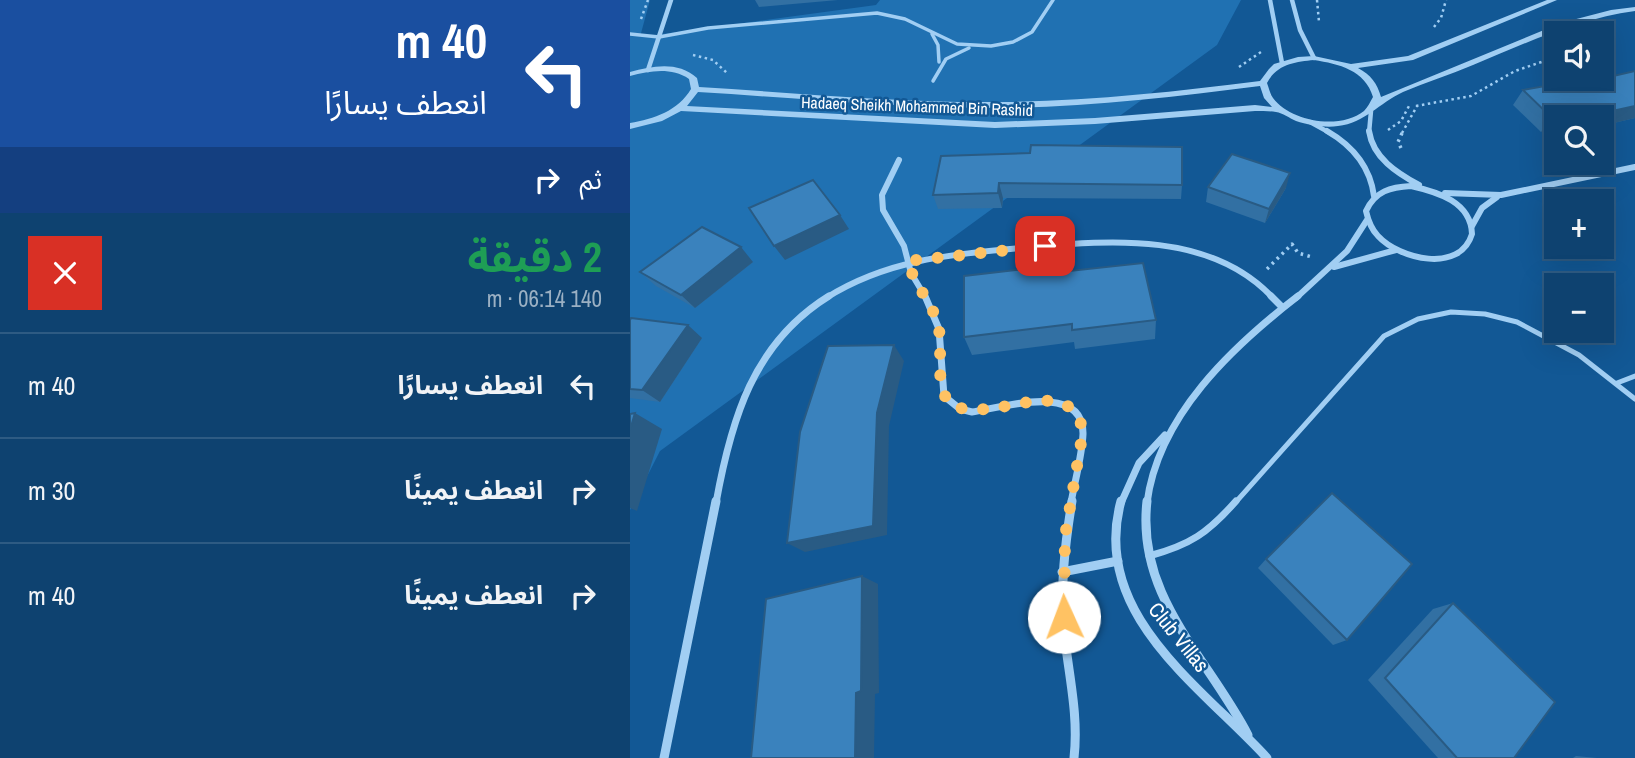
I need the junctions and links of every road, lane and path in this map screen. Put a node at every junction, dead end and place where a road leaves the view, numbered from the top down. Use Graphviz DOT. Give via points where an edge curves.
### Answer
graph roads {
  1 [pos="671,0"];
  2 [pos="1053,0"];
  3 [pos="1270,0"];
  4 [pos="1292,0"];
  5 [pos="1317,0"];
  6 [pos="1446,0"];
  7 [pos="1552,0"];
  8 [pos="1635,9"];
  9 [pos="1320,29"];
  10 [pos="931,31"];
  11 [pos="1429,31"];
  12 [pos="630,34"];
  13 [pos="659,37"];
  14 [pos="976,46"];
  15 [pos="1278,47"];
  16 [pos="1314,58"];
  17 [pos="1544,61"];
  18 [pos="939,62"];
  19 [pos="1282,63"];
  20 [pos="1349,66"];
  21 [pos="648,70"];
  22 [pos="1237,70"];
  23 [pos="630,74"];
  24 [pos="738,74"];
  25 [pos="729,75"];
  26 [pos="933,80"];
  27 [pos="1263,83"];
  28 [pos="695,89"];
  29 [pos="1417,106"];
  30 [pos="1373,107"];
  31 [pos="1409,107"];
  32 [pos="679,108"];
  33 [pos="1281,110"];
  34 [pos="1307,121"];
  35 [pos="630,126"];
  36 [pos="1405,156"];
  37 [pos="899,160"];
  38 [pos="1635,167"];
  39 [pos="1426,189"];
  40 [pos="1437,192"];
  41 [pos="1374,195"];
  42 [pos="1501,195"];
  43 [pos="1367,220"];
  44 [pos="1472,226"];
  45 [pos="1396,250"];
  46 [pos="1323,255"];
  47 [pos="908,261"];
  48 [pos="1334,267"];
  49 [pos="1255,281"];
  50 [pos="1282,307"];
  51 [pos="1635,376"];
  52 [pos="1617,383"];
  53 [pos="1635,399"];
  54 [pos="1168,432"];
  55 [pos="1149,556"];
  56 [pos="1118,561"];
  57 [pos="1062,572"];
  58 [pos="1248,735"];
  59 [pos="664,758"];
  60 [pos="1074,758"];
  61 [pos="1267,758"];
  1 -- 13 [label="street"];
  2 -- 14 [label="lane" via="1032,33"];
  3 -- 15 [label="street"];
  4 -- 16 [label="street"];
  5 -- 9 [label="path"];
  6 -- 11 [label="path" via="1441,18"];
  7 -- 20 [label="street" via="1410,58"];
  8 -- 30 [label="street" via="1558,27 1396,91"];
  10 -- 13 [label="lane" via="903,17 877,13 708,28"];
  10 -- 14 [label="lane" via="955,43"];
  10 -- 18 [label="lane"];
  12 -- 13 [label="lane"];
  13 -- 21 [label="street"];
  14 -- 18 [label="lane"];
  15 -- 19 [label="street"];
  15 -- 22 [label="path" via="1254,55"];
  16 -- 19 [label="street"];
  16 -- 20 [label="street"];
  17 -- 29 [label="path" via="1515,71 1471,96"];
  18 -- 26 [label="lane"];
  19 -- 27 [label="street"];
  20 -- 30 [label="street" via="1373,83 1377,97"];
  21 -- 23 [label="street"];
  21 -- 28 [label="street" via="688,73"];
  24 -- 25 [label="path"];
  27 -- 28 [label="street, Hadaeq Sheikh Mohammed Bin Rashid" via="1100,102 1000,106"];
  27 -- 33 [label="street" via="1267,97"];
  28 -- 32 [label="street"];
  29 -- 31 [label="path"];
  29 -- 36 [label="path" via="1398,142"];
  30 -- 34 [label="street" via="1344,122"];
  30 -- 39 [label="street" via="1368,130 1378,153 1402,176"];
  32 -- 33 [label="street, Hadaeq Sheikh Mohammed Bin Rashid" via="995,125"];
  32 -- 35 [label="street"];
  33 -- 34 [label="street"];
  34 -- 41 [label="street" via="1361,157 1372,176"];
  37 -- 47 [label="street" via="884,189 881,209"];
  38 -- 42 [label="street"];
  39 -- 40 [label="street"];
  39 -- 41 [label="street" via="1396,187"];
  40 -- 42 [label="street"];
  40 -- 44 [label="street" via="1460,206"];
  41 -- 43 [label="street"];
  42 -- 44 [label="street" via="1482,208"];
  43 -- 45 [label="street" via="1382,241"];
  43 -- 48 [label="street" via="1354,245"];
  44 -- 45 [label="street" via="1467,246 1444,258"];
  45 -- 48 [label="street"];
  46 -- 49 [label="path" via="1310,257 1290,245"];
  47 -- 49 [label="street" via="1098,240 1131,241 1194,253"];
  47 -- 57 [label="street" via="938,321 942,387 950,404 972,412 1049,400 1069,406 1081,421"];
  47 -- 59 [label="street" via="854,281 823,299 794,321 751,380 723,466"];
  48 -- 50 [label="street, Club Villas"];
  49 -- 50 [label="street"];
  50 -- 54 [label="street, Club Villas" via="1224,362"];
  51 -- 52 [label="lane"];
  52 -- 53 [label="lane"];
  52 -- 55 [label="lane" via="1561,342 1512,320 1463,312 1419,317 1384,336 1214,526 1185,546"];
  54 -- 55 [label="street, Club Villas" via="1148,488"];
  54 -- 56 [label="street, Club Villas" via="1151,446 1127,483 1116,529"];
  55 -- 58 [label="street, Club Villas" via="1176,624 1218,681"];
  56 -- 57 [label="street"];
  56 -- 58 [label="street, Club Villas" via="1130,605 1143,630 1183,676"];
  57 -- 60 [label="street" via="1068,665 1078,716"];
  58 -- 61 [label="street, Club Villas"];
}
